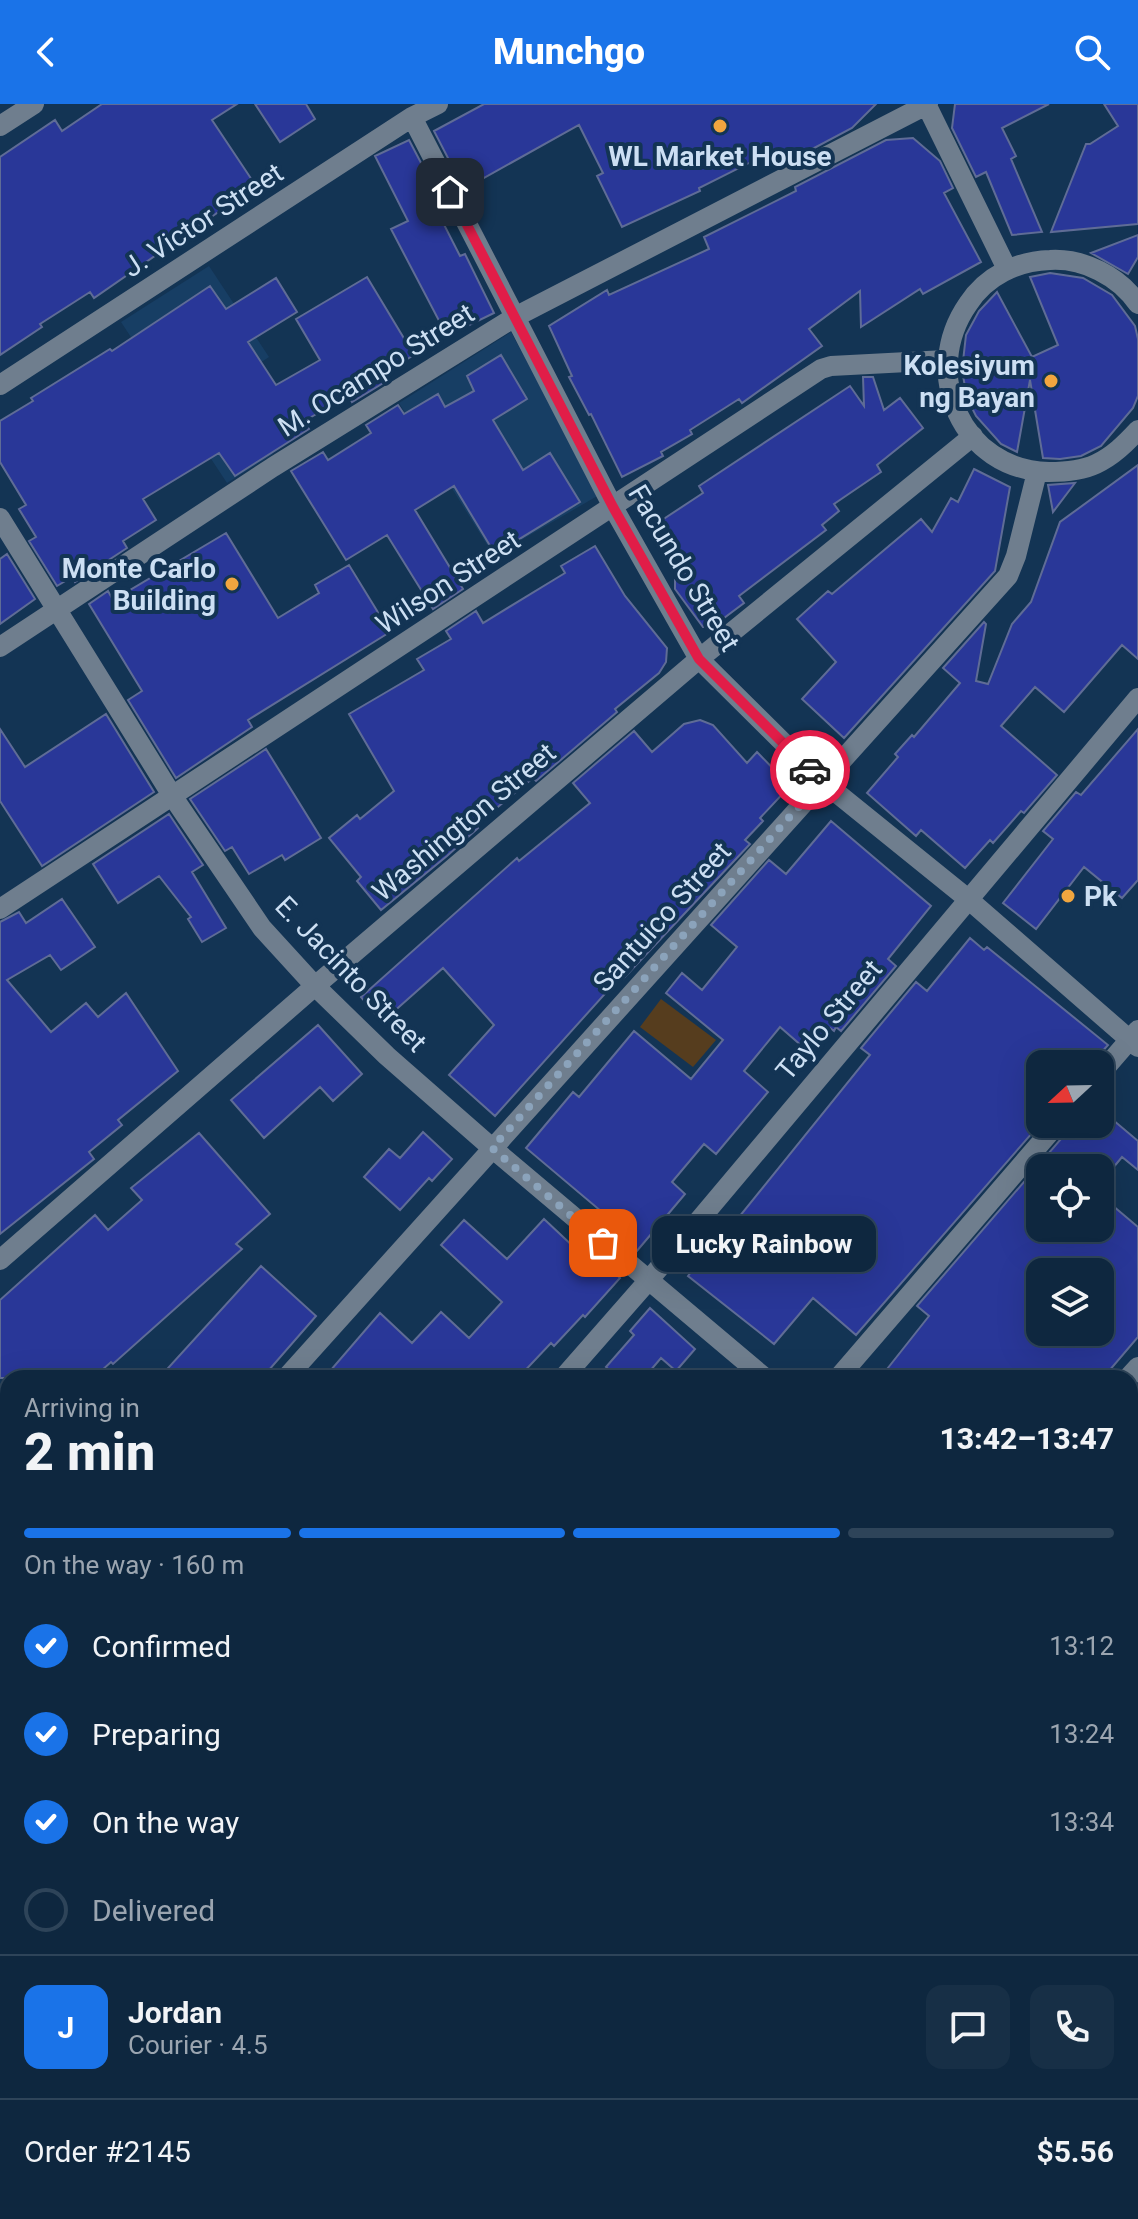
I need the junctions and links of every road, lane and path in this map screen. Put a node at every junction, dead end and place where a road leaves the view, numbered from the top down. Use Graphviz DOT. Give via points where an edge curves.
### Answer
graph roads {
  1 [pos="34,104"];
  2 [pos="438,104"];
  3 [pos="927,104"];
  4 [pos="412,117"];
  5 [pos="0,126"];
  6 [pos="1007,269"];
  7 [pos="1136,296"];
  8 [pos="515,317"];
  9 [pos="946,360"];
  10 [pos="0,385"];
  11 [pos="1138,430"];
  12 [pos="973,436"];
  13 [pos="1037,472"];
  14 [pos="613,507"];
  15 [pos="0,518"];
  16 [pos="56,610"];
  17 [pos="0,647"];
  18 [pos="699,659"];
  19 [pos="1138,698"];
  20 [pos="822,781"];
  21 [pos="173,797"];
  22 [pos="968,899"];
  23 [pos="0,909"];
  24 [pos="315,986"];
  25 [pos="1135,1039"];
  26 [pos="1114,1060"];
  27 [pos="1045,1138"];
  28 [pos="492,1148"];
  29 [pos="0,1260"];
  30 [pos="648,1281"];
  31 [pos="293,1370"];
  32 [pos="570,1370"];
  33 [pos="755,1370"];
  34 [pos="845,1370"];
  1 -- 5 [label="street"];
  2 -- 4 [label="street, J. Victor Street"];
  3 -- 6 [label="street"];
  3 -- 8 [label="street, M. Ocampo Street"];
  4 -- 8 [label="street, Facundo Street"];
  4 -- 10 [label="street, J. Victor Street"];
  6 -- 7 [label="street" via="1033,260 1060,259 1112,277"];
  6 -- 9 [label="street" via="976,291 955,322"];
  8 -- 14 [label="street, Facundo Street"];
  8 -- 16 [label="street, M. Ocampo Street"];
  9 -- 12 [label="street" via="957,413"];
  9 -- 14 [label="street, Wilson Street" via="821,369"];
  11 -- 13 [label="street" via="1094,465"];
  12 -- 13 [label="street" via="991,453"];
  12 -- 18 [label="street, Washington Street"];
  13 -- 20 [label="street, Santuico Street" via="1008,576"];
  14 -- 18 [label="street, Facundo Street"];
  14 -- 21 [label="street, Wilson Street"];
  15 -- 16 [label="street, E. Jacinto Street"];
  16 -- 17 [label="street, M. Ocampo Street"];
  16 -- 21 [label="street, E. Jacinto Street"];
  18 -- 20 [label="street, Facundo Street"];
  18 -- 24 [label="street, Washington Street"];
  19 -- 22 [label="street, Taylo Street"];
  20 -- 22 [label="street, Facundo Street"];
  20 -- 28 [label="street, Santuico Street"];
  21 -- 23 [label="street, Wilson Street"];
  21 -- 24 [label="street, E. Jacinto Street" via="262,928"];
  22 -- 25 [label="street, Facundo Street"];
  22 -- 30 [label="street, Taylo Street"];
  24 -- 28 [label="street, E. Jacinto Street"];
  24 -- 29 [label="street, Washington Street"];
  25 -- 26 [label="street"];
  27 -- 34 [label="street"];
  28 -- 30 [label="street, E. Jacinto Street"];
  28 -- 31 [label="street, Santuico Street"];
  30 -- 32 [label="street, Taylo Street"];
  30 -- 33 [label="street, E. Jacinto Street"];
}
